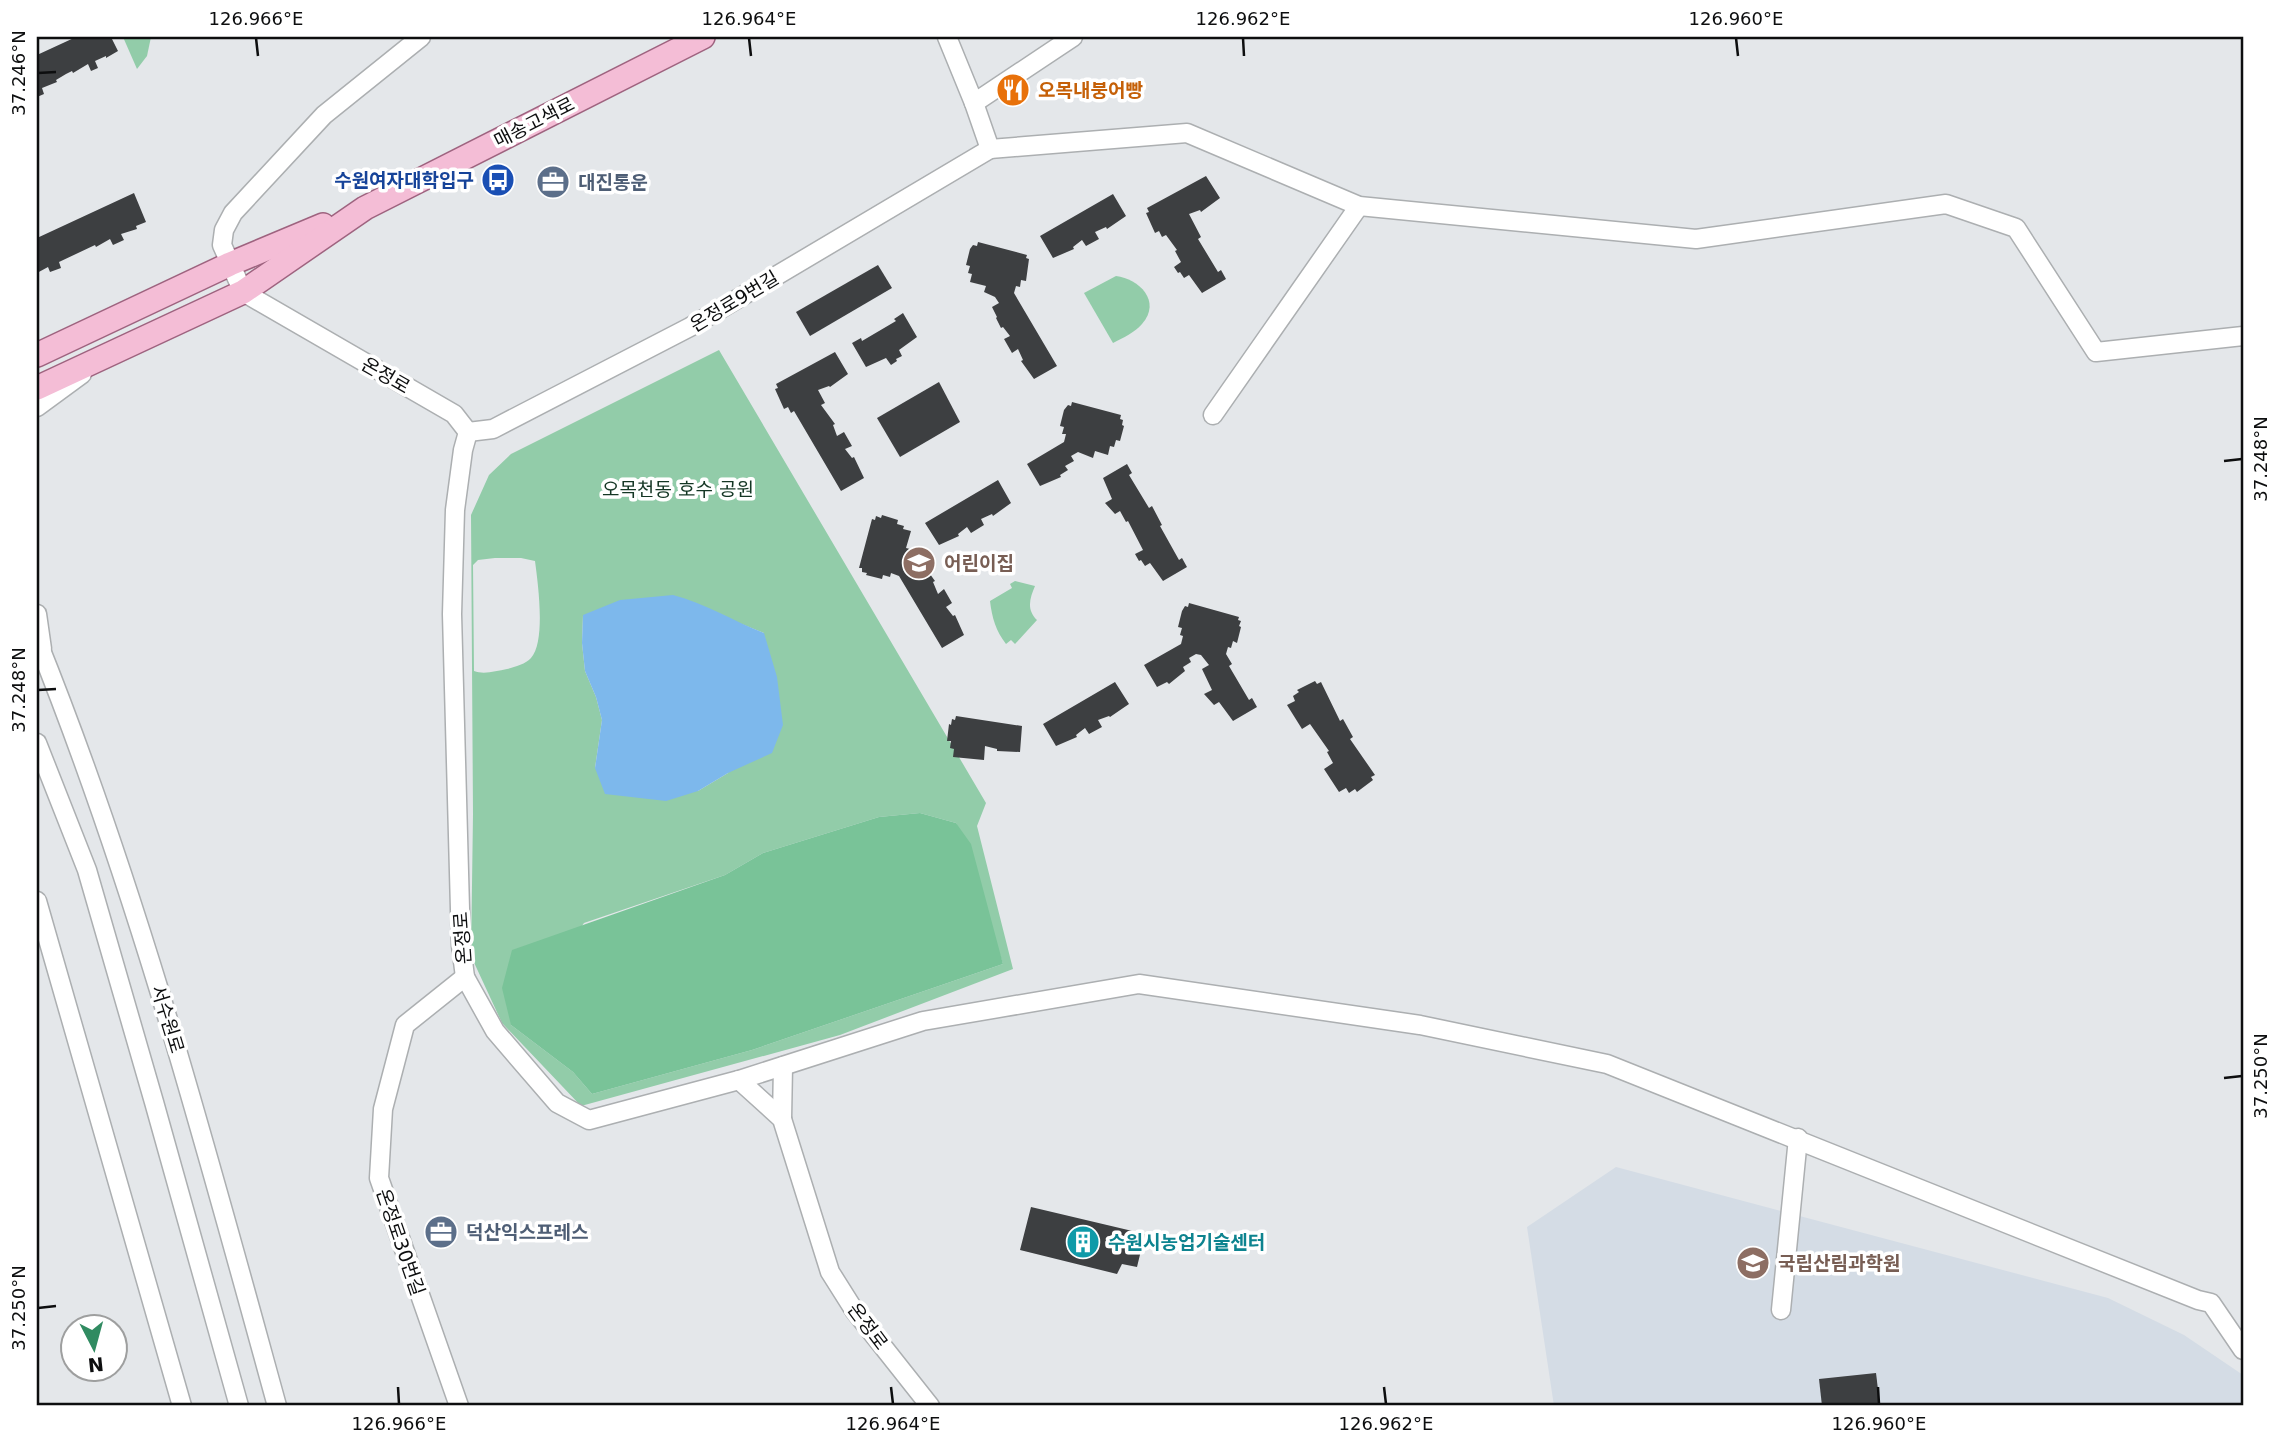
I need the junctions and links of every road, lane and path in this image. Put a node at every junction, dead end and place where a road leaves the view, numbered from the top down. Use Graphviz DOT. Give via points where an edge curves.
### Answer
graph roads {
  1 [pos="421,37"];
  2 [pos="703,37"];
  3 [pos="947,37"];
  4 [pos="1073,37"];
  5 [pos="974,103"];
  6 [pos="990,149"];
  7 [pos="1359,206"];
  8 [pos="365,208"];
  9 [pos="230,264"];
  10 [pos="243,292"];
  11 [pos="2243,336"];
  12 [pos="37,355"];
  13 [pos="104,358"];
  14 [pos="37,388"];
  15 [pos="37,407"];
  16 [pos="1213,415"];
  17 [pos="468,432"];
  18 [pos="37,614"];
  19 [pos="40,648"];
  20 [pos="37,743"];
  21 [pos="37,901"];
  22 [pos="465,977"];
  23 [pos="783,1066"];
  24 [pos="738,1080"];
  25 [pos="782,1119"];
  26 [pos="1798,1138"];
  27 [pos="1781,1310"];
  28 [pos="2243,1350"];
  29 [pos="182,1406"];
  30 [pos="239,1406"];
  31 [pos="277,1406"];
  32 [pos="459,1406"];
  33 [pos="930,1406"];
  1 -- 9 [label="street" via="324,115 233,213 222,245"];
  2 -- 8 [label="main road, 매송고색로"];
  3 -- 5 [label="street"];
  4 -- 5 [label="street"];
  5 -- 6 [label="street"];
  6 -- 7 [label="street" via="1187,133"];
  6 -- 17 [label="street, 온정로9번길" via="690,327 493,429"];
  7 -- 11 [label="street" via="1696,239 1946,204 2016,228 2096,352"];
  7 -- 16 [label="street"];
  8 -- 9 [label="main road, 매송고색로"];
  8 -- 10 [label="main road, 매송고색로"];
  9 -- 10 [label="street"];
  9 -- 12 [label="main road, 매송고색로"];
  10 -- 13 [label="main road, 매송고색로"];
  10 -- 17 [label="street, 온정로" via="454,414"];
  13 -- 14 [label="main road, 매송고색로"];
  13 -- 15 [label="street"];
  17 -- 22 [label="street, 온정로" via="455,510 452,614"];
  18 -- 19 [label="street, 서수원로"];
  19 -- 31 [label="street, 서수원로" via="138,920"];
  20 -- 30 [label="street, 서수원로" via="90,882"];
  21 -- 29 [label="street"];
  22 -- 24 [label="street, 온정로" via="495,1031 534,1077 557,1103 589,1119"];
  22 -- 32 [label="street, 온정로30번길" via="405,1025 383,1109 379,1178"];
  23 -- 24 [label="street, 온정로"];
  23 -- 25 [label="street"];
  23 -- 26 [label="street, 온정로" via="923,1021 1139,984 1420,1025 1607,1064"];
  24 -- 25 [label="street"];
  25 -- 33 [label="street, 온정로" via="830,1272"];
  26 -- 27 [label="street"];
  26 -- 28 [label="street, 온정로" via="2211,1303"];
}
